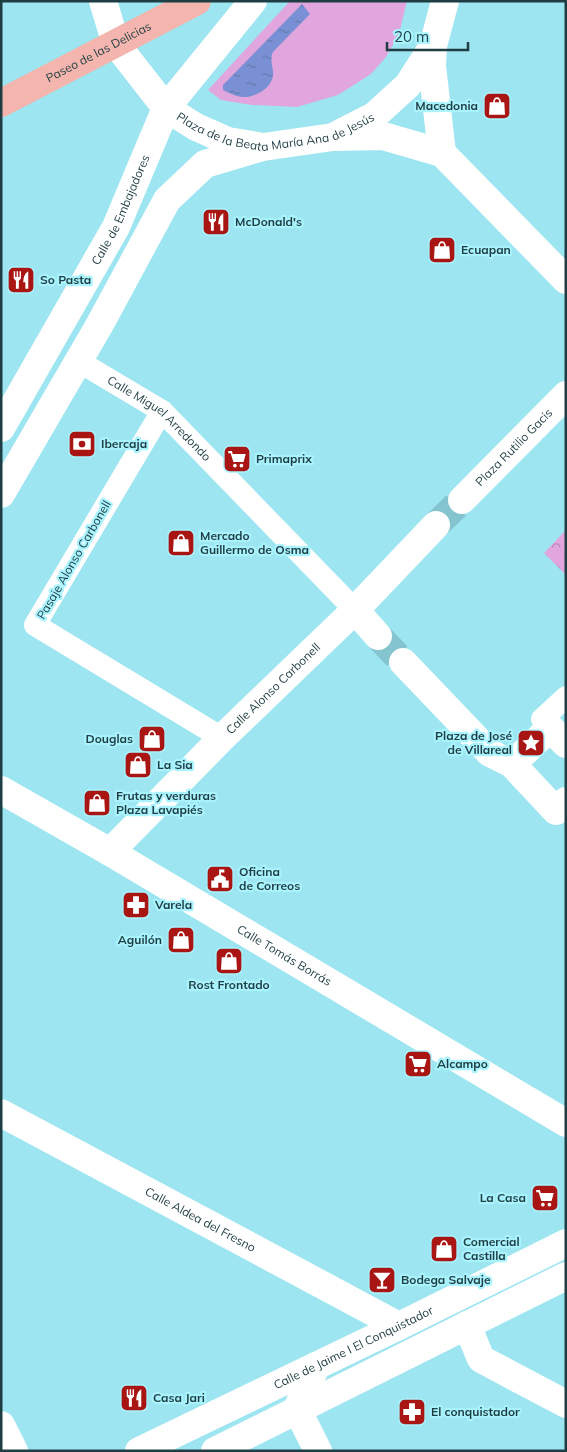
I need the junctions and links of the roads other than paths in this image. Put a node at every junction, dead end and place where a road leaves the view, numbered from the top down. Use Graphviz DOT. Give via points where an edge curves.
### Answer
graph roads {
  1 [pos="104,1"];
  2 [pos="196,1"];
  3 [pos="252,1"];
  4 [pos="445,1"];
  5 [pos="116,44"];
  6 [pos="433,46"];
  7 [pos="1,103"];
  8 [pos="166,108"];
  9 [pos="333,137"];
  10 [pos="263,146"];
  11 [pos="442,153"];
  12 [pos="566,280"];
  13 [pos="78,361"];
  14 [pos="566,395"];
  15 [pos="162,411"];
  16 [pos="1,428"];
  17 [pos="1,494"];
  18 [pos="462,500"];
  19 [pos="436,525"];
  20 [pos="355,610"];
  21 [pos="378,636"];
  22 [pos="403,662"];
  23 [pos="559,719"];
  24 [pos="222,738"];
  25 [pos="501,759"];
  26 [pos="1,790"];
  27 [pos="562,811"];
  28 [pos="110,852"];
  29 [pos="1,1113"];
  30 [pos="566,1123"];
  31 [pos="566,1243"];
  32 [pos="566,1276"];
  33 [pos="467,1325"];
  34 [pos="400,1326"];
  35 [pos="316,1366"];
  36 [pos="566,1404"];
  37 [pos="297,1409"];
  38 [pos="1,1425"];
  39 [pos="14,1451"];
  40 [pos="139,1451"];
  41 [pos="215,1451"];
  42 [pos="318,1451"];
  1 -- 5 [label="street, Plaza de la Beata María Ana de Jesús"];
  2 -- 5 [label="main road, Paseo de las Delicias"];
  3 -- 8 [label="street, Calle de Embajadores"];
  4 -- 6 [label="street, Plaza de la Beata María Ana de Jesús"];
  5 -- 7 [label="main road, Paseo de las Delicias"];
  5 -- 8 [label="street, Plaza de la Beata María Ana de Jesús"];
  6 -- 9 [label="street, Plaza de la Beata María Ana de Jesús" via="408,85 374,116"];
  6 -- 11 [label="street" via="432,66"];
  8 -- 10 [label="street, Plaza de la Beata María Ana de Jesús" via="196,127 228,140"];
  8 -- 16 [label="street, Calle de Embajadores" via="116,227"];
  9 -- 10 [label="street, Plaza de la Beata María Ana de Jesús"];
  9 -- 11 [label="street" via="383,136"];
  10 -- 13 [label="street" via="206,164 167,200"];
  11 -- 12 [label="street"];
  13 -- 15 [label="street, Calle Miguel Arredondo"];
  13 -- 17 [label="street"];
  14 -- 18 [label="street, Plaza Rutilio Gacis"];
  15 -- 20 [label="street, Calle Miguel Arredondo"];
  15 -- 24 [label="street, Pasaje Alonso Carbonell" via="35,626"];
  19 -- 20 [label="street, Calle Alonso Carbonell"];
  20 -- 21 [label="street, Calle Miguel Arredondo"];
  20 -- 24 [label="street, Calle Alonso Carbonell"];
  22 -- 25 [label="street"];
  23 -- 25 [label="street"];
  24 -- 28 [label="street, Calle Alonso Carbonell"];
  25 -- 27 [label="street"];
  26 -- 28 [label="street, Calle Tomás Borrás"];
  28 -- 30 [label="street, Calle Tomás Borrás"];
  29 -- 34 [label="street, Calle Aldea del Fresno"];
  31 -- 34 [label="street, Calle de Jaime I El Conquistador"];
  32 -- 33 [label="street"];
  33 -- 36 [label="street" via="481,1359"];
  33 -- 37 [label="street"];
  34 -- 35 [label="street, Calle de Jaime I El Conquistador"];
  35 -- 37 [label="street"];
  35 -- 40 [label="street, Calle de Jaime I El Conquistador"];
  37 -- 41 [label="street"];
  37 -- 42 [label="street"];
  38 -- 39 [label="street"];
}
